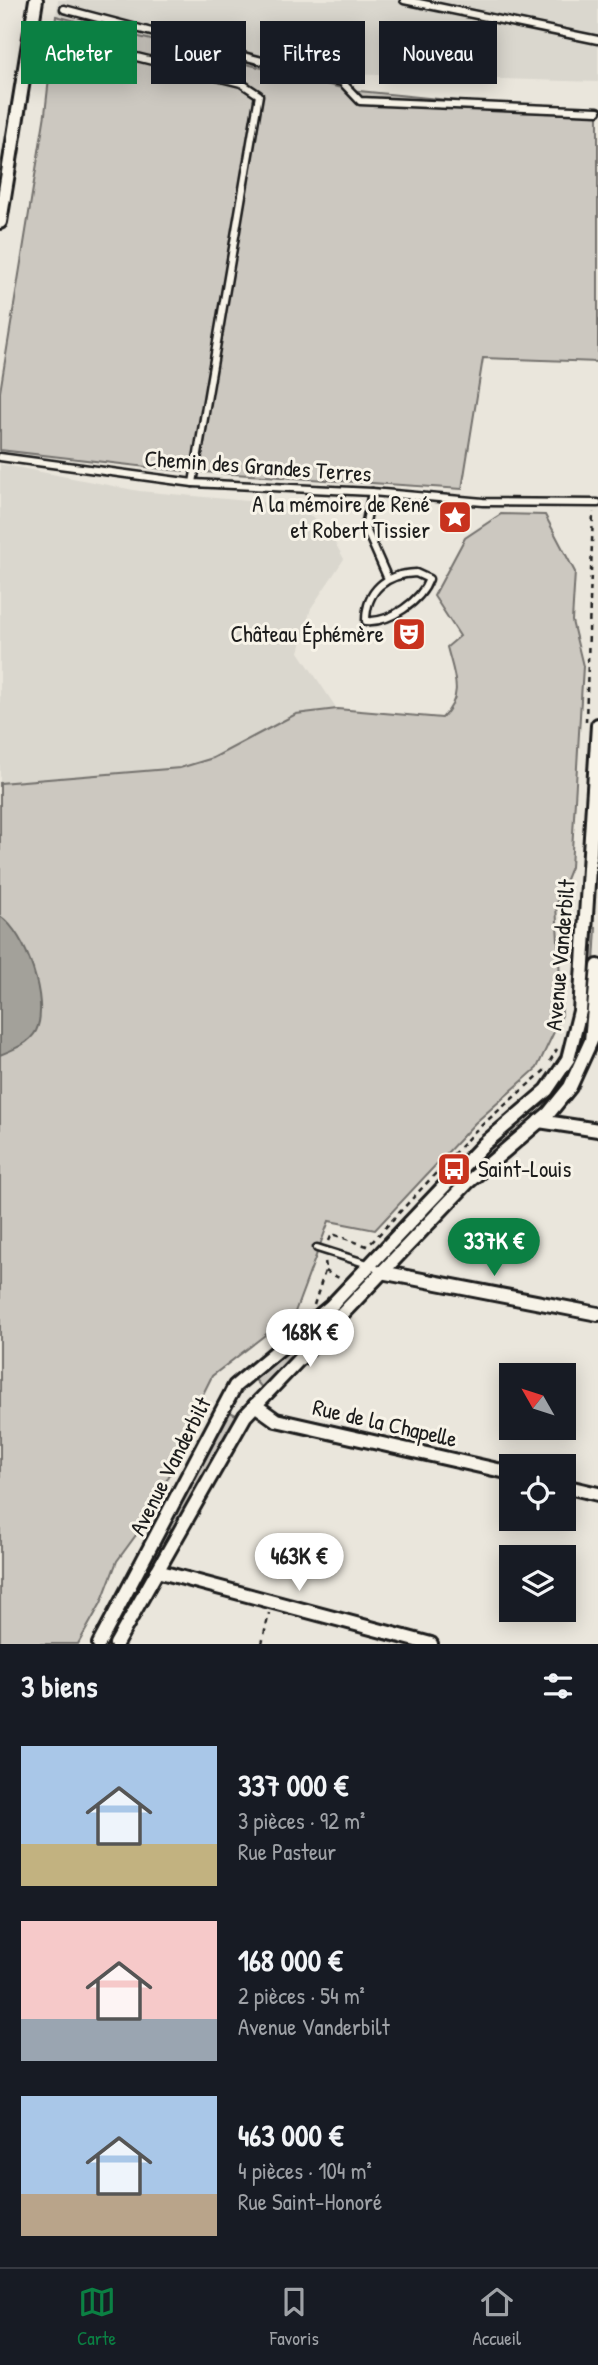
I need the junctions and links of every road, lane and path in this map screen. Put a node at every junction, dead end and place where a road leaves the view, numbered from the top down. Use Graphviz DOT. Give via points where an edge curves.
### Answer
graph roads {
  1 [pos="36,0"];
  2 [pos="404,0"];
  3 [pos="64,9"];
  4 [pos="33,21"];
  5 [pos="598,40"];
  6 [pos="137,57"];
  7 [pos="23,84"];
  8 [pos="598,111"];
  9 [pos="0,222"];
  10 [pos="0,457"];
  11 [pos="193,483"];
  12 [pos="372,492"];
  13 [pos="595,506"];
  14 [pos="593,519"];
  15 [pos="598,519"];
  16 [pos="388,579"];
  17 [pos="592,727"];
  18 [pos="593,891"];
  19 [pos="598,966"];
  20 [pos="558,1047"];
  21 [pos="524,1111"];
  22 [pos="539,1121"];
  23 [pos="598,1130"];
  24 [pos="328,1245"];
  25 [pos="317,1248"];
  26 [pos="376,1269"];
  27 [pos="325,1271"];
  28 [pos="347,1284"];
  29 [pos="598,1314"];
  30 [pos="255,1405"];
  31 [pos="499,1470"];
  32 [pos="576,1489"];
  33 [pos="598,1494"];
  34 [pos="144,1564"];
  35 [pos="157,1571"];
  36 [pos="272,1604"];
  37 [pos="99,1644"];
  38 [pos="116,1644"];
  39 [pos="262,1644"];
  40 [pos="431,1644"];
  1 -- 4 [label="street"];
  2 -- 5 [label="lane"];
  3 -- 8 [label="lane" via="342,82 360,102"];
  6 -- 11 [label="lane" via="241,83 259,94"];
  7 -- 9 [label="street"];
  10 -- 11 [label="lane, Chemin des Grandes Terres"];
  11 -- 12 [label="lane, Chemin des Grandes Terres"];
  12 -- 13 [label="lane, Chemin des Grandes Terres"];
  12 -- 16 [label="lane" via="365,527"];
  13 -- 14 [label="path"];
  14 -- 15 [label="path"];
  14 -- 17 [label="path"];
  16 -- 16 [label="lane" via="416,573 429,579 424,593 381,622 366,621 370,596"];
  17 -- 18 [label="street, Avenue Vanderbilt"];
  18 -- 21 [label="street, Avenue Vanderbilt" via="572,1046 555,1080"];
  19 -- 22 [label="street, Avenue Vanderbilt" via="587,1054 570,1087"];
  20 -- 24 [label="path" via="536,1080 474,1132 373,1241 367,1245 332,1234"];
  21 -- 22 [label="lane"];
  21 -- 26 [label="street, Avenue Vanderbilt" via="484,1144"];
  22 -- 23 [label="street"];
  22 -- 26 [label="street, Avenue Vanderbilt"];
  25 -- 26 [label="lane"];
  26 -- 29 [label="street"];
  26 -- 30 [label="street, Avenue Vanderbilt"];
  26 -- 34 [label="street, Avenue Vanderbilt" via="235,1386"];
  27 -- 28 [label="path"];
  30 -- 31 [label="street, Rue de la Chapelle" via="276,1420"];
  30 -- 35 [label="street, Avenue Vanderbilt"];
  32 -- 33 [label="street"];
  34 -- 35 [label="lane"];
  34 -- 37 [label="street, Avenue Vanderbilt"];
  35 -- 36 [label="street"];
  35 -- 38 [label="street, Avenue Vanderbilt"];
  36 -- 39 [label="path"];
  36 -- 40 [label="street"];
}
